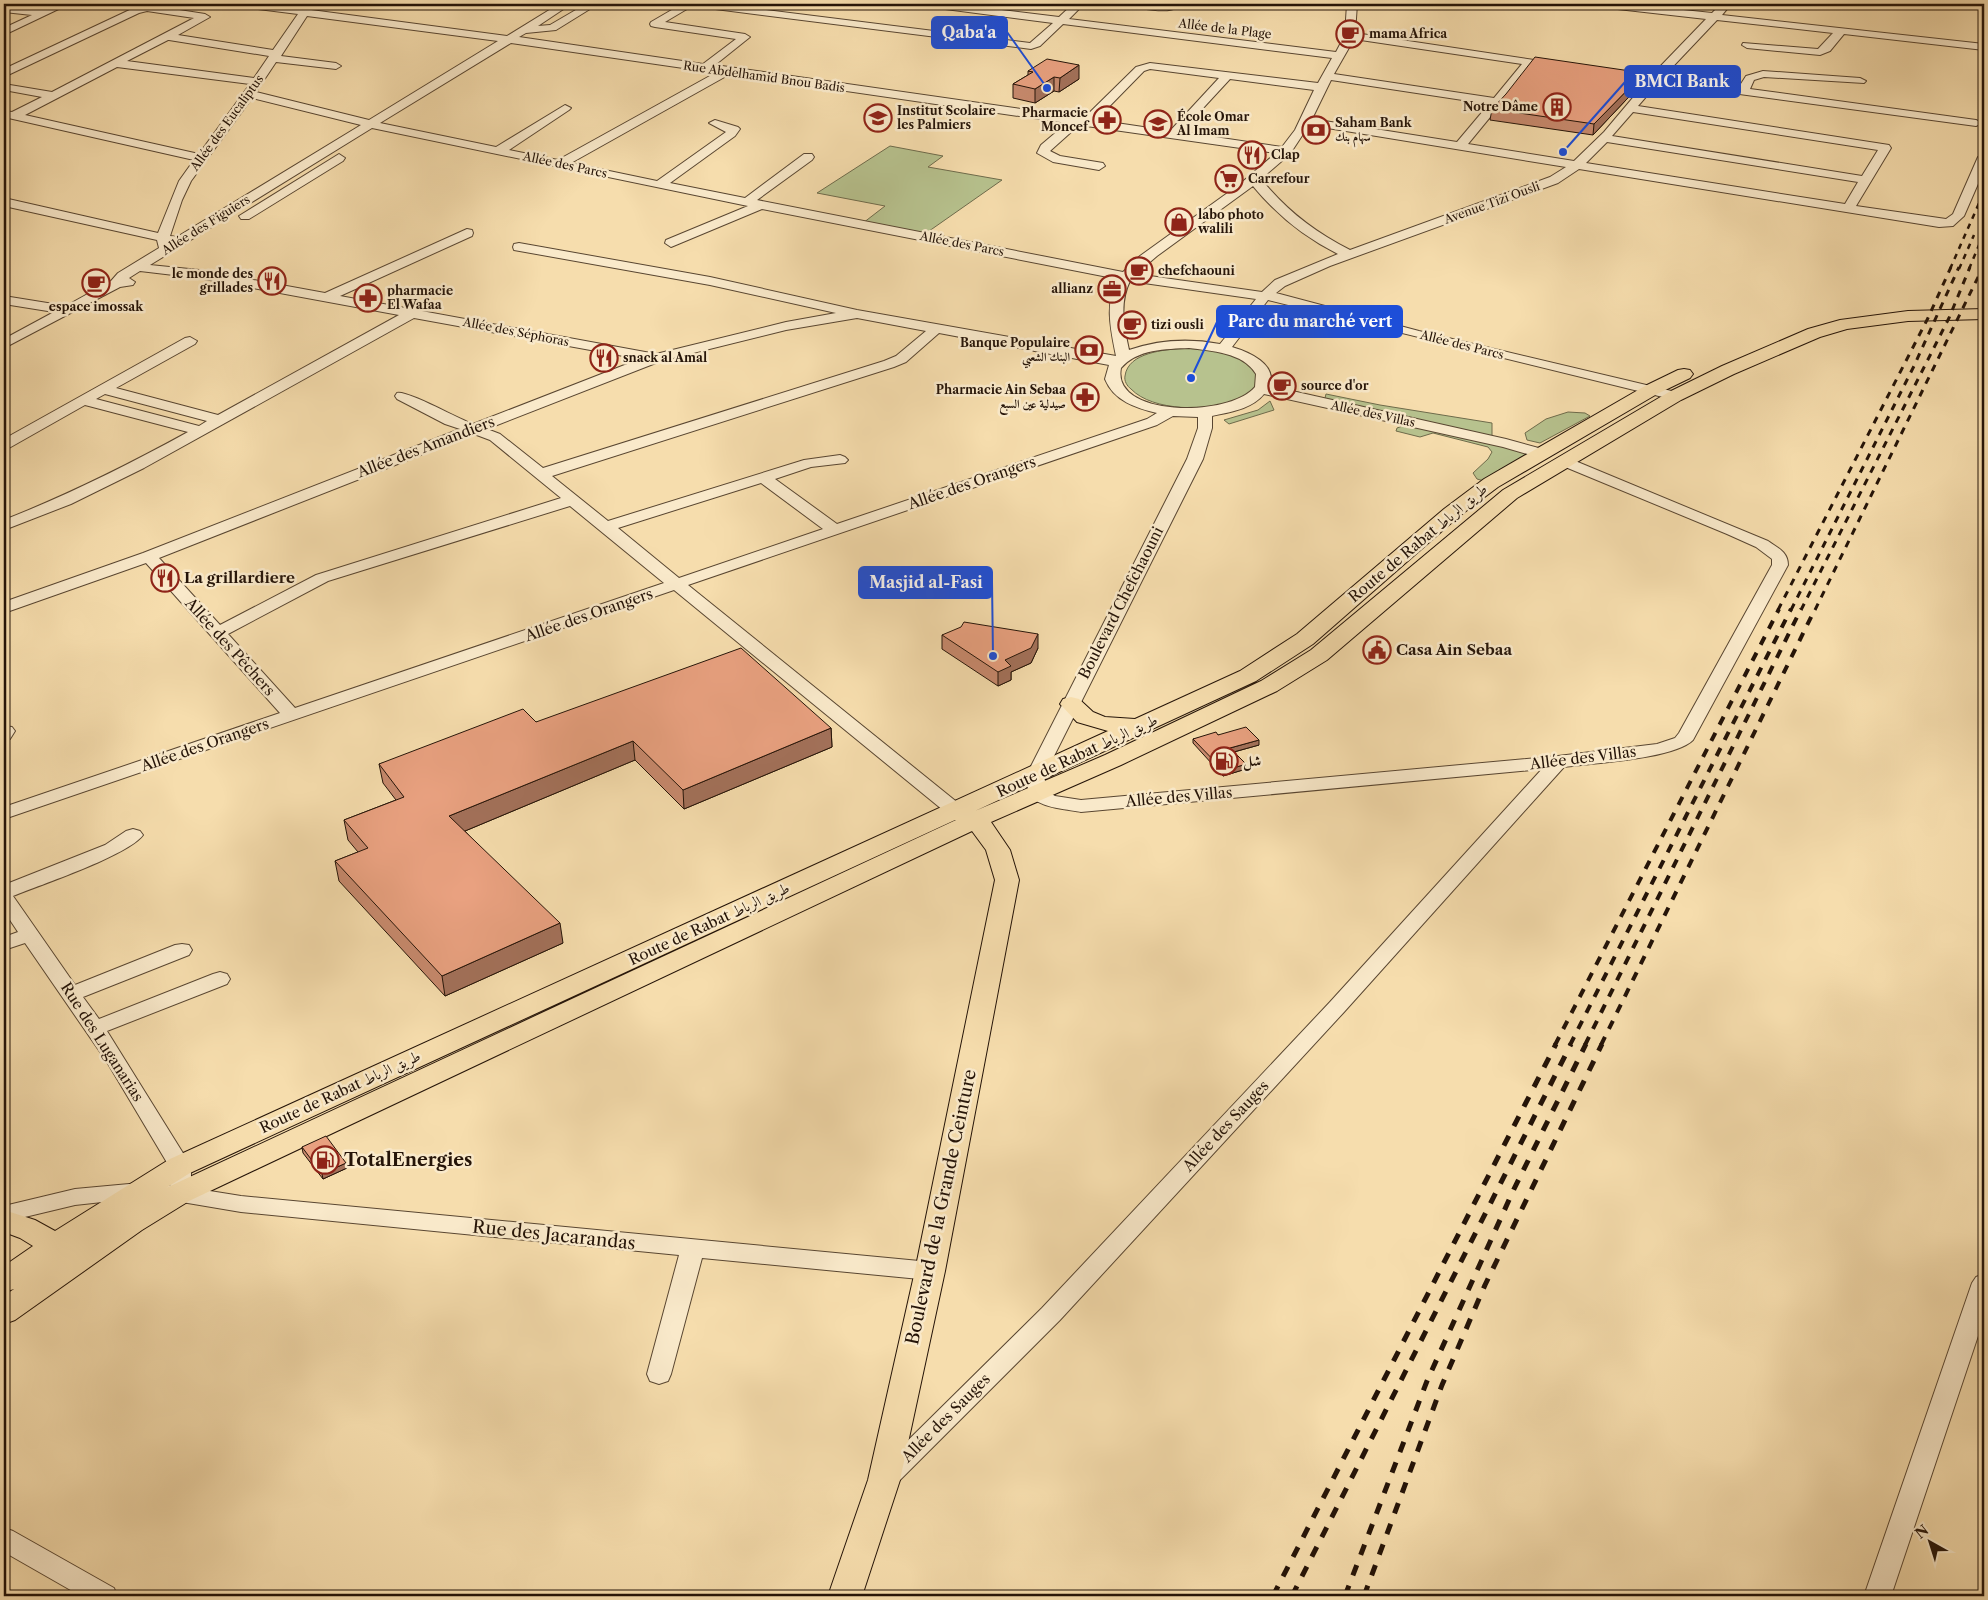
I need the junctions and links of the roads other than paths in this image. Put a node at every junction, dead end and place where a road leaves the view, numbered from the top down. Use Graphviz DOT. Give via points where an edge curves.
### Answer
graph roads {
  1 [pos="64,4"];
  2 [pos="242,4"];
  3 [pos="566,4"];
  4 [pos="593,4"];
  5 [pos="689,4"];
  6 [pos="695,4"];
  7 [pos="760,4"];
  8 [pos="930,4"];
  9 [pos="1079,4"];
  10 [pos="1135,4"];
  11 [pos="1352,4"];
  12 [pos="1600,4"];
  13 [pos="1726,4"];
  14 [pos="306,8"];
  15 [pos="1170,8"];
  16 [pos="4,9"];
  17 [pos="749,10"];
  18 [pos="44,14"];
  19 [pos="1714,17"];
  20 [pos="1063,21"];
  21 [pos="523,30"];
  22 [pos="1841,31"];
  23 [pos="4,32"];
  24 [pos="1350,35"];
  25 [pos="168,38"];
  26 [pos="508,39"];
  27 [pos="1746,45"];
  28 [pos="1984,47"];
  29 [pos="275,56"];
  30 [pos="1339,56"];
  31 [pos="1530,62"];
  32 [pos="115,63"];
  33 [pos="336,66"];
  34 [pos="1568,67"];
  35 [pos="704,68"];
  36 [pos="727,71"];
  37 [pos="4,73"];
  38 [pos="1607,73"];
  39 [pos="1228,75"];
  40 [pos="1655,80"];
  41 [pos="1324,81"];
  42 [pos="1860,81"];
  43 [pos="256,82"];
  44 [pos="4,87"];
  45 [pos="1510,87"];
  46 [pos="1743,92"];
  47 [pos="249,94"];
  48 [pos="52,95"];
  49 [pos="1462,96"];
  50 [pos="1499,102"];
  51 [pos="565,108"];
  52 [pos="1630,108"];
  53 [pos="1489,112"];
  54 [pos="8,115"];
  55 [pos="1305,121"];
  56 [pos="715,122"];
  57 [pos="1081,122"];
  58 [pos="1976,123"];
  59 [pos="371,124"];
  60 [pos="386,128"];
  61 [pos="1172,135"];
  62 [pos="1603,138"];
  63 [pos="1459,147"];
  64 [pos="499,151"];
  65 [pos="1286,151"];
  66 [pos="808,157"];
  67 [pos="1984,157"];
  68 [pos="201,158"];
  69 [pos="560,164"];
  70 [pos="1578,164"];
  71 [pos="1099,166"];
  72 [pos="1254,179"];
  73 [pos="1866,180"];
  74 [pos="659,185"];
  75 [pos="4,202"];
  76 [pos="747,202"];
  77 [pos="761,205"];
  78 [pos="1849,208"];
  79 [pos="467,233"];
  80 [pos="671,243"];
  81 [pos="175,249"];
  82 [pos="1350,254"];
  83 [pos="570,257"];
  84 [pos="139,267"];
  85 [pos="154,270"];
  86 [pos="199,274"];
  87 [pos="1128,277"];
  88 [pos="116,284"];
  89 [pos="1265,296"];
  90 [pos="326,298"];
  91 [pos="4,300"];
  92 [pos="1984,302"];
  93 [pos="68,310"];
  94 [pos="414,312"];
  95 [pos="857,314"];
  96 [pos="1984,314"];
  97 [pos="1796,323"];
  98 [pos="936,328"];
  99 [pos="1118,335"];
  100 [pos="190,341"];
  101 [pos="4,344"];
  102 [pos="1747,344"];
  103 [pos="1155,346"];
  104 [pos="1223,349"];
  105 [pos="656,358"];
  106 [pos="1121,360"];
  107 [pos="106,390"];
  108 [pos="1262,390"];
  109 [pos="1651,390"];
  110 [pos="402,396"];
  111 [pos="1675,396"];
  112 [pos="85,401"];
  113 [pos="1172,411"];
  114 [pos="1205,412"];
  115 [pos="220,420"];
  116 [pos="473,428"];
  117 [pos="203,431"];
  118 [pos="4,445"];
  119 [pos="1552,457"];
  120 [pos="840,460"];
  121 [pos="541,474"];
  122 [pos="764,478"];
  123 [pos="572,500"];
  124 [pos="4,525"];
  125 [pos="606,527"];
  126 [pos="834,529"];
  127 [pos="149,556"];
  128 [pos="677,585"];
  129 [pos="4,608"];
  130 [pos="217,633"];
  131 [pos="1071,704"];
  132 [pos="292,716"];
  133 [pos="1142,726"];
  134 [pos="1558,762"];
  135 [pos="1036,784"];
  136 [pos="4,814"];
  137 [pos="966,816"];
  138 [pos="133,835"];
  139 [pos="4,892"];
  140 [pos="4,897"];
  141 [pos="30,934"];
  142 [pos="4,944"];
  143 [pos="182,950"];
  144 [pos="220,979"];
  145 [pos="71,994"];
  146 [pos="95,1028"];
  147 [pos="180,1180"];
  148 [pos="139,1191"];
  149 [pos="4,1214"];
  150 [pos="4,1221"];
  151 [pos="52,1246"];
  152 [pos="693,1248"];
  153 [pos="930,1271"];
  154 [pos="4,1281"];
  155 [pos="1984,1283"];
  156 [pos="4,1312"];
  157 [pos="659,1374"];
  158 [pos="884,1480"];
  159 [pos="4,1539"];
  160 [pos="104,1596"];
  161 [pos="845,1596"];
  162 [pos="1877,1596"];
  1 -- 18 [label="street"];
  2 -- 14 [label="street, Rue Abdelhamid Bnou Badis"];
  3 -- 21 [label="street, Allée des Figuiers"];
  4 -- 21 [label="street" via="552,28"];
  5 -- 35 [label="street" via="656,24 745,37"];
  6 -- 17 [label="street"];
  7 -- 17 [label="street"];
  8 -- 20 [label="street, Allée de la Plage"];
  9 -- 20 [label="street"];
  10 -- 15 [label="street"];
  11 -- 24 [label="street"];
  12 -- 19 [label="street"];
  13 -- 19 [label="street, Avenue Tizi Ousli"];
  14 -- 26 [label="street, Rue Abdelhamid Bnou Badis"];
  14 -- 29 [label="street, Allée des Eucaliptus"];
  16 -- 18 [label="street"];
  17 -- 20 [label="street" via="1025,46 1036,44"];
  18 -- 23 [label="street"];
  19 -- 22 [label="street"];
  19 -- 40 [label="street, Avenue Tizi Ousli"];
  20 -- 30 [label="street, Allée de la Plage"];
  21 -- 26 [label="street, Allée des Figuiers"];
  22 -- 27 [label="street" via="1820,52"];
  22 -- 28 [label="street" via="1917,44"];
  24 -- 30 [label="street"];
  24 -- 31 [label="street"];
  25 -- 29 [label="street"];
  25 -- 32 [label="street"];
  25 -- 37 [label="street" via="205,17 147,8 136,10"];
  26 -- 35 [label="street, Rue Abdelhamid Bnou Badis"];
  26 -- 59 [label="street, Allée des Figuiers"];
  29 -- 33 [label="street"];
  29 -- 43 [label="street, Allée des Eucaliptus"];
  30 -- 41 [label="street"];
  31 -- 34 [label="street"];
  31 -- 45 [label="street"];
  32 -- 43 [label="street"];
  32 -- 48 [label="street"];
  35 -- 36 [label="street, Rue Abdelhamid Bnou Badis"];
  36 -- 57 [label="street, Rue Abdelhamid Bnou Badis"];
  36 -- 69 [label="street"];
  38 -- 40 [label="street"];
  39 -- 41 [label="street"];
  39 -- 57 [label="street" via="1146,67"];
  39 -- 61 [label="street"];
  40 -- 46 [label="street"];
  40 -- 52 [label="street, Avenue Tizi Ousli"];
  41 -- 49 [label="street"];
  41 -- 55 [label="street"];
  42 -- 46 [label="street" via="1763,74 1750,78"];
  43 -- 47 [label="street, Allée des Eucaliptus"];
  44 -- 48 [label="street"];
  45 -- 49 [label="street"];
  45 -- 50 [label="street"];
  46 -- 58 [label="street"];
  47 -- 59 [label="street, Allée des Parcs"];
  47 -- 68 [label="street, Allée des Eucaliptus"];
  48 -- 54 [label="street"];
  49 -- 50 [label="street"];
  49 -- 53 [label="street" via="1466,104"];
  50 -- 53 [label="street"];
  51 -- 64 [label="street"];
  52 -- 62 [label="street, Avenue Tizi Ousli"];
  52 -- 73 [label="street" via="1885,148"];
  53 -- 63 [label="street"];
  54 -- 68 [label="street"];
  55 -- 63 [label="street"];
  55 -- 65 [label="street"];
  56 -- 74 [label="street" via="734,129"];
  57 -- 61 [label="street, Rue Abdelhamid Bnou Badis"];
  57 -- 71 [label="street" via="1045,148 1043,153 1057,159"];
  59 -- 60 [label="street, Allée des Parcs"];
  59 -- 81 [label="street, Allée des Figuiers"];
  60 -- 64 [label="street, Allée des Parcs"];
  60 -- 81 [label="street, Allée des Figuiers" via="275,198"];
  61 -- 65 [label="street, Rue Abdelhamid Bnou Badis"];
  62 -- 70 [label="street, Avenue Tizi Ousli"];
  62 -- 73 [label="street"];
  63 -- 70 [label="street"];
  64 -- 69 [label="street, Allée des Parcs"];
  65 -- 72 [label="street"];
  66 -- 76 [label="street"];
  67 -- 78 [label="street" via="1958,216 1949,223"];
  68 -- 81 [label="street, Allée des Eucaliptus" via="176,200"];
  69 -- 74 [label="street, Allée des Parcs"];
  70 -- 78 [label="street"];
  70 -- 82 [label="street, Avenue Tizi Ousli" via="1554,180"];
  72 -- 82 [label="street" via="1300,228"];
  72 -- 87 [label="street" via="1157,250"];
  73 -- 78 [label="street"];
  74 -- 76 [label="street, Allée des Parcs"];
  75 -- 81 [label="street"];
  76 -- 77 [label="street, Allée des Parcs"];
  77 -- 80 [label="street"];
  77 -- 87 [label="street, Allée des Parcs"];
  79 -- 90 [label="street"];
  81 -- 84 [label="street, Allée des Figuiers"];
  81 -- 85 [label="street, Allée des Figuiers"];
  81 -- 86 [label="street"];
  82 -- 89 [label="street, Avenue Tizi Ousli" via="1280,282"];
  83 -- 95 [label="street, Allée des Amandiers" via="710,281"];
  84 -- 85 [label="street, Allée des Séphoras"];
  84 -- 88 [label="street, Allée des Figuiers" via="121,277"];
  85 -- 86 [label="street, Allée des Séphoras"];
  85 -- 88 [label="street, Allée des Figuiers" via="135,280"];
  86 -- 90 [label="street, Allée des Séphoras"];
  87 -- 89 [label="street, Allée des Parcs"];
  87 -- 99 [label="street" via="1115,311"];
  88 -- 93 [label="street"];
  89 -- 104 [label="street, Avenue Tizi Ousli"];
  89 -- 109 [label="street, Allée des Parcs"];
  90 -- 94 [label="street, Allée des Séphoras"];
  91 -- 93 [label="street"];
  92 -- 97 [label="main road" via="1868,308"];
  93 -- 101 [label="street"];
  94 -- 105 [label="street, Allée des Séphoras"];
  94 -- 115 [label="street"];
  95 -- 98 [label="street, Allée des Amandiers"];
  95 -- 105 [label="street, Allée des Amandiers" via="786,326"];
  96 -- 111 [label="main road, Route de Rabat طريق الرباط" via="1888,318 1832,327 1760,355"];
  98 -- 106 [label="street, Allée des Amandiers"];
  98 -- 121 [label="street" via="901,359 889,364"];
  99 -- 103 [label="street"];
  99 -- 106 [label="street"];
  100 -- 107 [label="street"];
  102 -- 109 [label="main road, Route de Rabat طريق الرباط"];
  103 -- 104 [label="street" via="1189,344"];
  103 -- 106 [label="street"];
  104 -- 108 [label="street" via="1254,362 1265,380"];
  105 -- 116 [label="street, Allée des Amandiers"];
  106 -- 113 [label="street" via="1112,372 1113,382 1120,392 1151,407"];
  107 -- 112 [label="street"];
  107 -- 115 [label="street"];
  108 -- 114 [label="street" via="1250,400 1230,408"];
  108 -- 119 [label="street, Allée des Villas" via="1506,443"];
  109 -- 111 [label="street, Allée des Parcs"];
  109 -- 119 [label="main road, Route de Rabat طريق الرباط"];
  110 -- 116 [label="street"];
  111 -- 119 [label="main road, Route de Rabat طريق الرباط"];
  112 -- 117 [label="street"];
  112 -- 118 [label="street"];
  113 -- 114 [label="street"];
  113 -- 126 [label="street, Allée des Orangers" via="1152,422"];
  114 -- 131 [label="street, Boulevard Chefchaouni" via="1205,428 1195,459"];
  115 -- 117 [label="street"];
  116 -- 121 [label="street" via="495,437"];
  116 -- 127 [label="street, Allée des Amandiers"];
  117 -- 124 [label="street" via="73,497"];
  119 -- 133 [label="main road, Route de Rabat طريق الرباط" via="1492,483 1462,504 1305,638 1272,662"];
  119 -- 134 [label="street, Allée des Villas" via="1733,531 1762,544 1780,557 1780,565 1681,742 1659,750"];
  119 -- 135 [label="main road, Route de Rabat طريق الرباط" via="1319,655 1225,707"];
  120 -- 122 [label="street" via="808,463"];
  121 -- 123 [label="street"];
  122 -- 125 [label="street"];
  122 -- 126 [label="street"];
  123 -- 125 [label="street"];
  123 -- 130 [label="street" via="322,578"];
  125 -- 128 [label="street"];
  126 -- 128 [label="street, Allée des Orangers"];
  127 -- 129 [label="street, Allée des Amandiers"];
  127 -- 130 [label="street, Allée des Pêchers"];
  128 -- 132 [label="street, Allée des Orangers"];
  128 -- 137 [label="street"];
  130 -- 132 [label="street, Allée des Pêchers"];
  131 -- 133 [label="main road" via="1076,712 1091,721 1113,726"];
  131 -- 135 [label="street, Boulevard Chefchaouni"];
  132 -- 136 [label="street, Allée des Orangers"];
  133 -- 135 [label="main road, Route de Rabat طريق الرباط"];
  134 -- 135 [label="street, Allée des Villas" via="1081,806 1050,800"];
  134 -- 158 [label="street, Allée des Sauges" via="1325,1020 1051,1314"];
  135 -- 137 [label="main road, Route de Rabat طريق الرباط"];
  137 -- 147 [label="main road, Route de Rabat طريق الرباط"];
  137 -- 153 [label="main road, Boulevard de la Grande Ceinture" via="992,839 1002,854 1007,880"];
  138 -- 139 [label="street" via="112,849"];
  140 -- 141 [label="street, Rue des Luganarias"];
  141 -- 142 [label="street"];
  141 -- 145 [label="street, Rue des Luganarias"];
  143 -- 145 [label="street"];
  144 -- 146 [label="street"];
  145 -- 146 [label="street, Rue des Luganarias"];
  146 -- 147 [label="street, Rue des Luganarias" via="115,1058"];
  147 -- 148 [label="main road, Route de Rabat طريق الرباط"];
  147 -- 152 [label="street, Rue des Jacarandas" via="241,1204"];
  147 -- 156 [label="main road" via="132,1222"];
  148 -- 149 [label="street" via="75,1197"];
  148 -- 151 [label="main road, Route de Rabat طريق الرباط"];
  150 -- 151 [label="main road" via="33,1230"];
  151 -- 154 [label="main road, Route de Rabat طريق الرباط"];
  152 -- 153 [label="street, Rue des Jacarandas"];
  152 -- 157 [label="street"];
  153 -- 158 [label="main road, Boulevard de la Grande Ceinture"];
  155 -- 162 [label="street"];
  158 -- 161 [label="main road, Boulevard de la Grande Ceinture"];
  159 -- 160 [label="street"];
}
